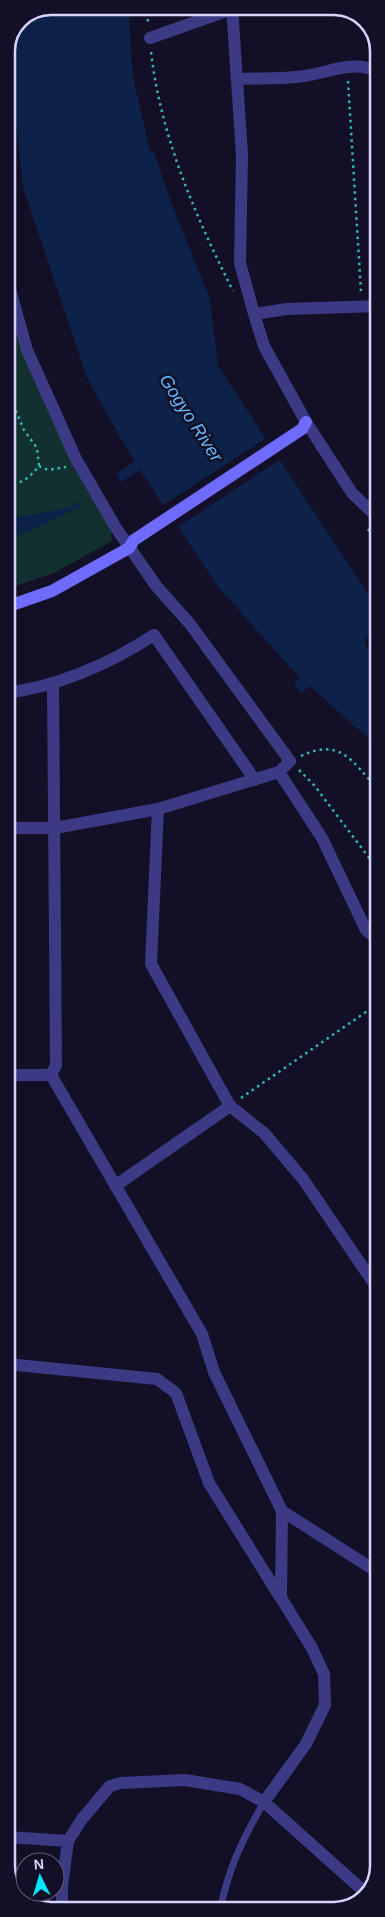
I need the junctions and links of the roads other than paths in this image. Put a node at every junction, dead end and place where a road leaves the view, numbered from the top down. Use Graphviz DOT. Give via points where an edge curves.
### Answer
graph roads {
  1 [pos="213,15"];
  2 [pos="233,15"];
  3 [pos="150,38"];
  4 [pos="370,67"];
  5 [pos="238,79"];
  6 [pos="370,306"];
  7 [pos="15,309"];
  8 [pos="254,314"];
  9 [pos="304,426"];
  10 [pos="370,510"];
  11 [pos="132,544"];
  12 [pos="15,604"];
  13 [pos="53,684"];
  14 [pos="15,691"];
  15 [pos="279,772"];
  16 [pos="255,780"];
  17 [pos="158,808"];
  18 [pos="15,828"];
  19 [pos="55,828"];
  20 [pos="370,933"];
  21 [pos="15,1075"];
  22 [pos="51,1075"];
  23 [pos="230,1106"];
  24 [pos="115,1186"];
  25 [pos="370,1278"];
  26 [pos="15,1365"];
  27 [pos="282,1511"];
  28 [pos="370,1567"];
  29 [pos="281,1598"];
  30 [pos="264,1802"];
  31 [pos="15,1838"];
  32 [pos="68,1841"];
  33 [pos="362,1889"];
  34 [pos="62,1902"];
  35 [pos="222,1902"];
  1 -- 3 [label="street"];
  2 -- 5 [label="street"];
  4 -- 5 [label="street" via="347,67 297,77"];
  5 -- 8 [label="street" via="242,155 240,263"];
  6 -- 8 [label="street" via="287,309"];
  7 -- 11 [label="street" via="26,350 78,463"];
  8 -- 9 [label="street" via="264,346"];
  9 -- 10 [label="street" via="352,493"];
  9 -- 11 [label="street"];
  11 -- 12 [label="street" via="52,591"];
  11 -- 15 [label="street" via="157,587 190,624 290,761"];
  13 -- 14 [label="street"];
  13 -- 16 [label="street" via="123,655 154,635"];
  13 -- 19 [label="street"];
  15 -- 16 [label="street"];
  15 -- 20 [label="street" via="322,838"];
  16 -- 17 [label="street"];
  17 -- 19 [label="street"];
  17 -- 23 [label="street" via="151,964"];
  18 -- 19 [label="street"];
  19 -- 22 [label="street" via="56,1065"];
  21 -- 22 [label="street"];
  22 -- 24 [label="street"];
  23 -- 24 [label="street"];
  23 -- 25 [label="street" via="264,1133 303,1179"];
  24 -- 27 [label="street" via="202,1334 214,1372"];
  26 -- 29 [label="street" via="157,1379 176,1392 209,1483"];
  27 -- 28 [label="street"];
  27 -- 29 [label="street"];
  29 -- 30 [label="street" via="324,1674 325,1704 306,1744"];
  30 -- 32 [label="street" via="240,1789 185,1780 121,1783 110,1786"];
  30 -- 33 [label="street"];
  30 -- 35 [label="lane" via="245,1834 228,1874"];
  31 -- 32 [label="street"];
  32 -- 34 [label="street"];
}
